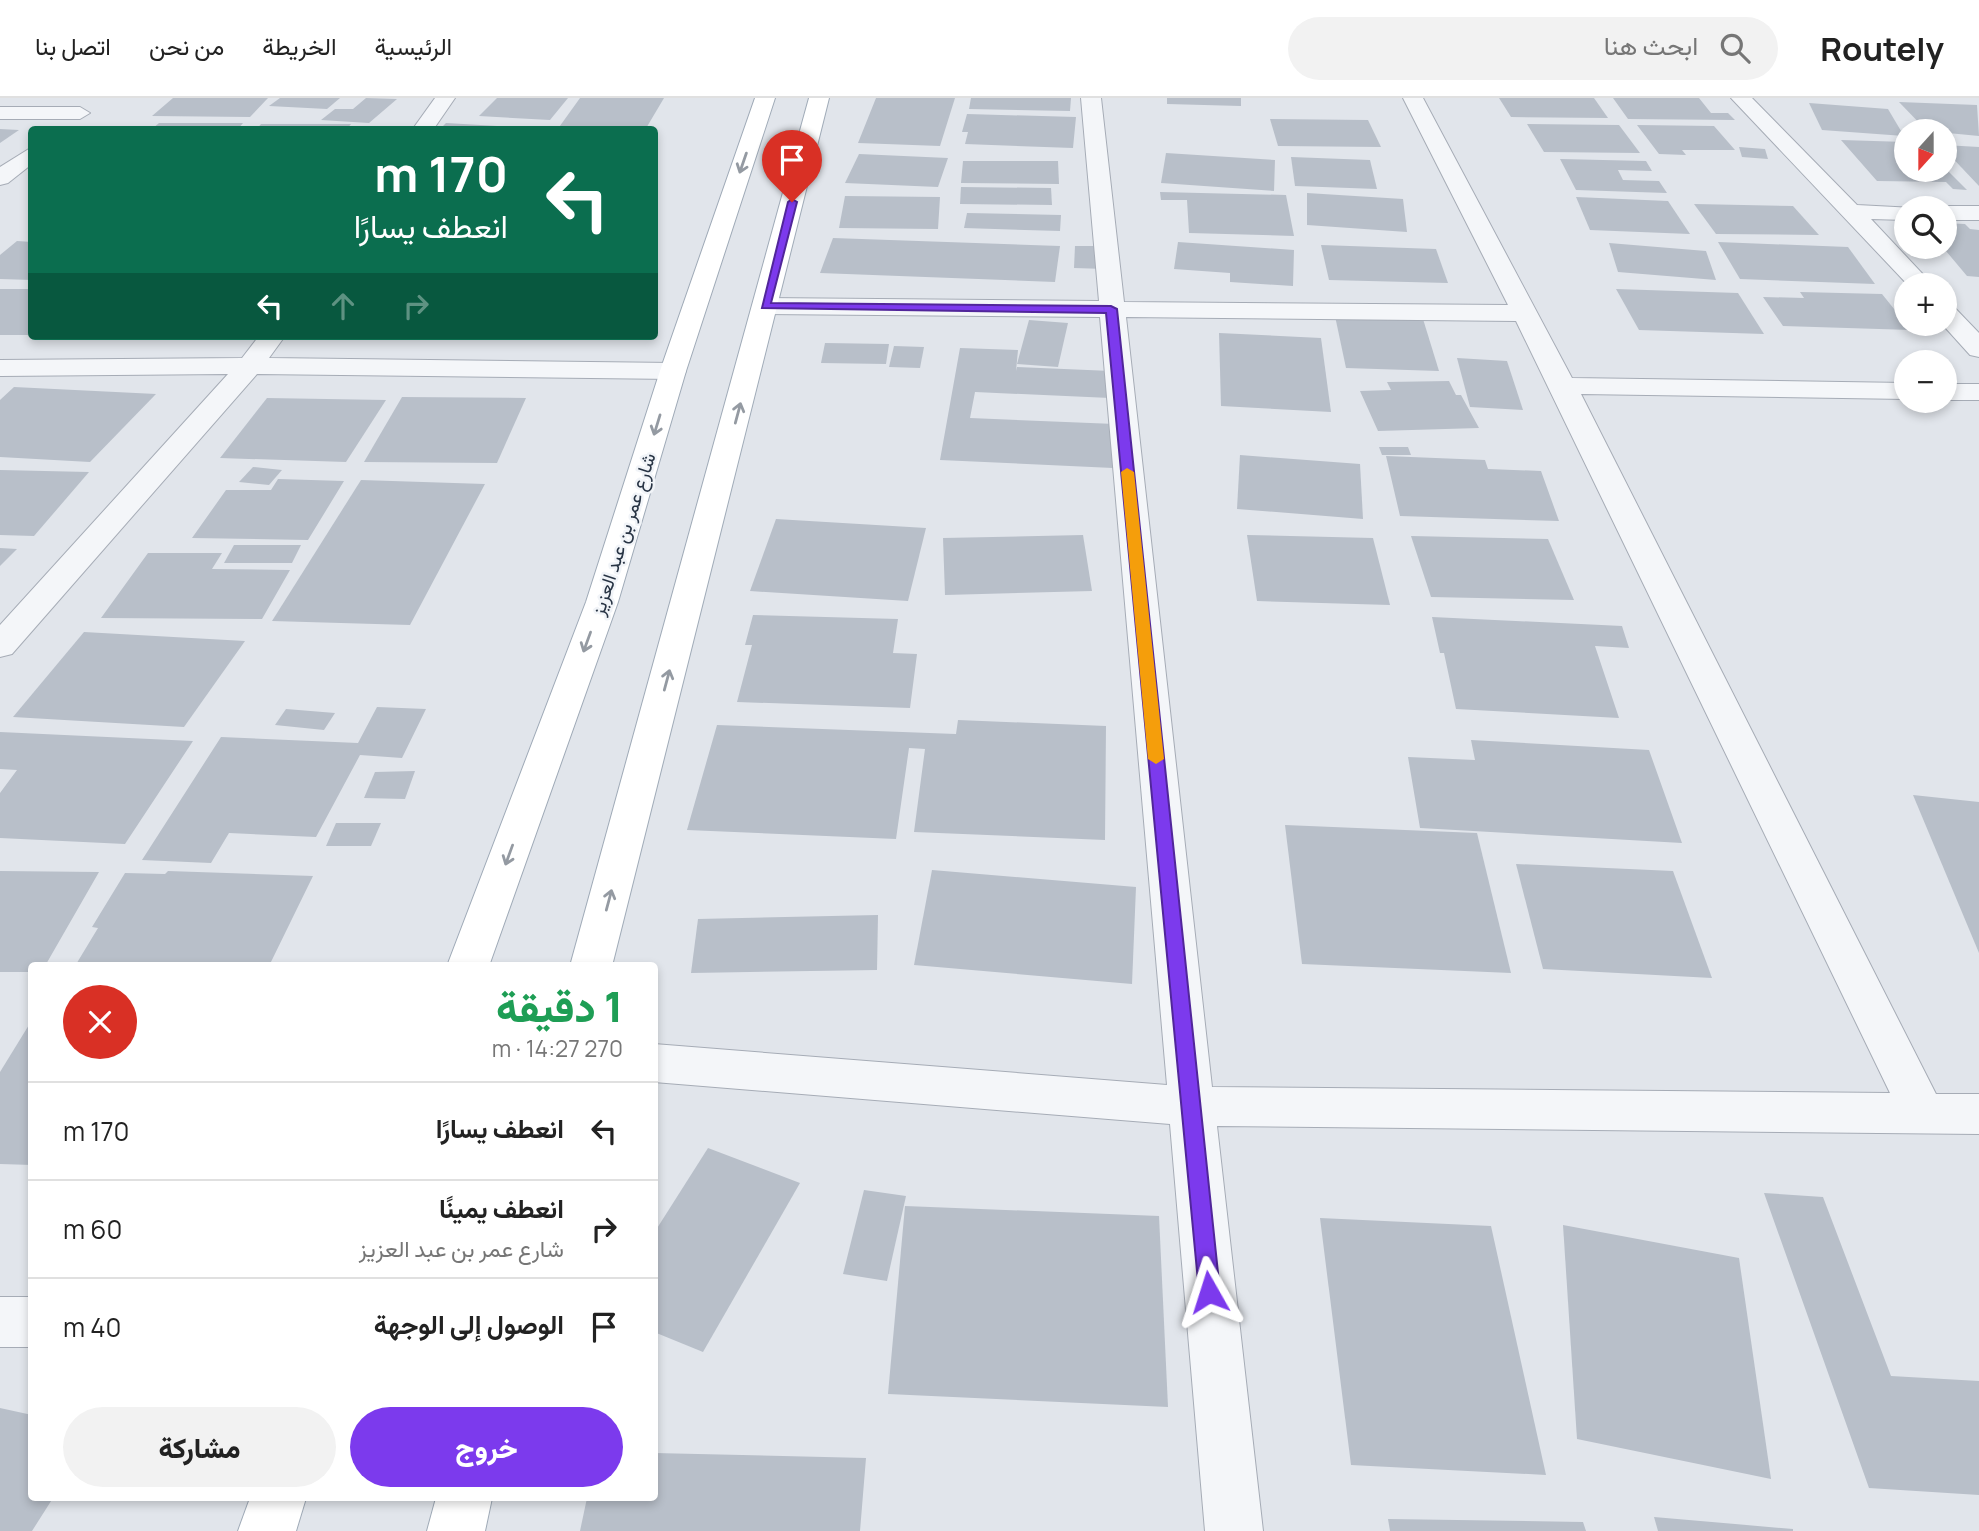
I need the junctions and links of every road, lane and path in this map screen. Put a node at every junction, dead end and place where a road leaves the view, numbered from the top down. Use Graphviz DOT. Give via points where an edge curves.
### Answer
graph roads {
  1 [pos="99,98"];
  2 [pos="445,98"];
  3 [pos="765,98"];
  4 [pos="819,98"];
  5 [pos="1090,98"];
  6 [pos="1413,98"];
  7 [pos="1741,98"];
  8 [pos="0,113"];
  9 [pos="80,113"];
  10 [pos="65,126"];
  11 [pos="425,126"];
  12 [pos="28,156"];
  13 [pos="0,178"];
  14 [pos="1854,212"];
  15 [pos="1894,213"];
  16 [pos="1957,213"];
  17 [pos="1979,214"];
  18 [pos="1910,273"];
  19 [pos="765,306"];
  20 [pos="1111,309"];
  21 [pos="1525,313"];
  22 [pos="1957,325"];
  23 [pos="269,340"];
  24 [pos="1979,349"];
  25 [pos="250,366"];
  26 [pos="0,368"];
  27 [pos="673,371"];
  28 [pos="1563,386"];
  29 [pos="1894,391"];
  30 [pos="1957,392"];
  31 [pos="1979,392"];
  32 [pos="0,646"];
  33 [pos="469,962"];
  34 [pos="592,962"];
  35 [pos="658,1063"];
  36 [pos="1190,1106"];
  37 [pos="1922,1112"];
  38 [pos="1979,1114"];
  39 [pos="0,1322"];
  40 [pos="28,1322"];
  41 [pos="277,1501"];
  42 [pos="463,1501"];
  43 [pos="267,1531"];
  44 [pos="456,1531"];
  45 [pos="1234,1531"];
  1 -- 9 [label="street"];
  2 -- 11 [label="street"];
  3 -- 27 [label="main road, شارع عمر بن عبد العزيز, one-way"];
  4 -- 19 [label="main road"];
  5 -- 20 [label="street"];
  6 -- 21 [label="street"];
  7 -- 14 [label="street"];
  8 -- 9 [label="street"];
  9 -- 10 [label="street"];
  12 -- 13 [label="street"];
  14 -- 15 [label="street"];
  14 -- 18 [label="street"];
  16 -- 17 [label="street"];
  19 -- 20 [label="street"];
  34 -- 19 [label="main road, one-way"];
  20 -- 21 [label="street"];
  20 -- 36 [label="street"];
  21 -- 28 [label="street"];
  22 -- 24 [label="street"];
  23 -- 25 [label="street"];
  25 -- 26 [label="street"];
  25 -- 27 [label="street"];
  25 -- 32 [label="street"];
  27 -- 33 [label="main road, شارع عمر بن عبد العزيز, one-way" via="602,603"];
  28 -- 29 [label="street"];
  28 -- 37 [label="street"];
  30 -- 31 [label="street"];
  35 -- 36 [label="street"];
  36 -- 37 [label="street"];
  36 -- 45 [label="street"];
  37 -- 38 [label="street"];
  39 -- 40 [label="street"];
  41 -- 43 [label="main road"];
  42 -- 44 [label="main road"];
}
